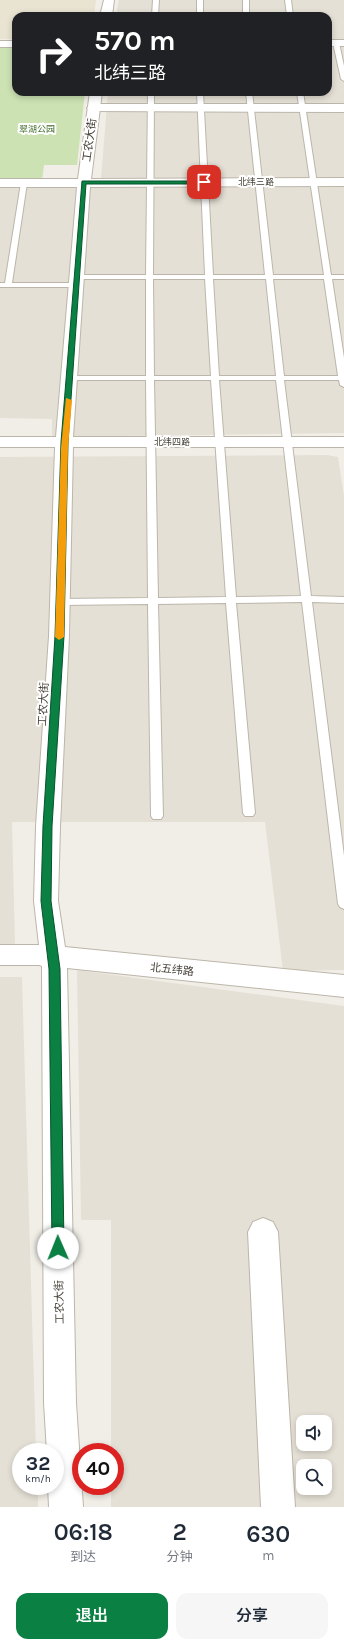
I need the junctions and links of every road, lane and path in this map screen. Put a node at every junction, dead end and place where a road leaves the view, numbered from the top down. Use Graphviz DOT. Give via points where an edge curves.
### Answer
graph roads {
  1 [pos="109,0"];
  2 [pos="156,0"];
  3 [pos="200,0"];
  4 [pos="246,0"];
  5 [pos="288,0"];
  6 [pos="107,12"];
  7 [pos="155,12"];
  8 [pos="200,12"];
  9 [pos="246,12"];
  10 [pos="290,12"];
  11 [pos="336,43"];
  12 [pos="0,44"];
  13 [pos="12,44"];
  14 [pos="344,79"];
  15 [pos="96,96"];
  16 [pos="152,96"];
  17 [pos="200,96"];
  18 [pos="250,96"];
  19 [pos="300,96"];
  20 [pos="94,108"];
  21 [pos="151,108"];
  22 [pos="201,108"];
  23 [pos="251,108"];
  24 [pos="302,108"];
  25 [pos="344,108"];
  26 [pos="149,182"];
  27 [pos="204,182"];
  28 [pos="258,182"];
  29 [pos="312,182"];
  30 [pos="344,182"];
  31 [pos="0,183"];
  32 [pos="24,183"];
  33 [pos="84,183"];
  34 [pos="149,277"];
  35 [pos="210,277"];
  36 [pos="269,277"];
  37 [pos="327,277"];
  38 [pos="344,277"];
  39 [pos="78,281"];
  40 [pos="4,285"];
  41 [pos="70,378"];
  42 [pos="150,378"];
  43 [pos="216,378"];
  44 [pos="280,378"];
  45 [pos="344,380"];
  46 [pos="0,442"];
  47 [pos="150,442"];
  48 [pos="220,442"];
  49 [pos="287,442"];
  50 [pos="344,442"];
  51 [pos="61,445"];
  52 [pos="0,448"];
  53 [pos="305,599"];
  54 [pos="230,600"];
  55 [pos="344,600"];
  56 [pos="152,601"];
  57 [pos="60,602"];
  58 [pos="249,813"];
  59 [pos="157,816"];
  60 [pos="344,904"];
  61 [pos="0,955"];
  62 [pos="47,962"];
  63 [pos="0,966"];
  64 [pos="344,986"];
  65 [pos="263,1232"];
  66 [pos="66,1507"];
  67 [pos="278,1507"];
  1 -- 6 [label="street"];
  2 -- 7 [label="lane"];
  3 -- 8 [label="lane"];
  4 -- 9 [label="lane"];
  5 -- 10 [label="lane"];
  11 -- 14 [label="lane"];
  12 -- 13 [label="street"];
  15 -- 20 [label="street, 工农大街"];
  16 -- 21 [label="lane"];
  17 -- 22 [label="lane"];
  18 -- 23 [label="lane"];
  19 -- 24 [label="lane"];
  20 -- 21 [label="street"];
  20 -- 33 [label="street, 工农大街"];
  21 -- 22 [label="street"];
  21 -- 26 [label="lane"];
  22 -- 23 [label="street"];
  22 -- 27 [label="lane"];
  23 -- 24 [label="street"];
  23 -- 28 [label="lane"];
  24 -- 25 [label="street"];
  24 -- 29 [label="lane"];
  26 -- 27 [label="street, 北纬三路"];
  26 -- 33 [label="street, 北纬三路"];
  26 -- 34 [label="lane"];
  27 -- 28 [label="street, 北纬三路"];
  27 -- 35 [label="lane"];
  28 -- 29 [label="street, 北纬三路"];
  28 -- 36 [label="lane"];
  29 -- 30 [label="street, 北纬三路"];
  29 -- 37 [label="lane"];
  31 -- 32 [label="street, 北纬三路"];
  32 -- 33 [label="street, 北纬三路"];
  32 -- 40 [label="lane"];
  33 -- 39 [label="street, 工农大街"];
  34 -- 35 [label="lane"];
  34 -- 39 [label="lane"];
  34 -- 42 [label="lane"];
  35 -- 36 [label="lane"];
  35 -- 43 [label="lane"];
  36 -- 37 [label="lane"];
  36 -- 44 [label="lane"];
  37 -- 38 [label="lane"];
  37 -- 45 [label="lane"];
  39 -- 40 [label="lane"];
  39 -- 41 [label="street, 工农大街"];
  41 -- 42 [label="lane"];
  41 -- 51 [label="street, 工农大街"];
  42 -- 43 [label="lane"];
  42 -- 47 [label="lane"];
  43 -- 44 [label="lane"];
  43 -- 48 [label="lane"];
  44 -- 45 [label="lane"];
  44 -- 49 [label="lane"];
  46 -- 51 [label="street, 北纬四路"];
  47 -- 48 [label="street, 北纬四路"];
  47 -- 51 [label="street, 北纬四路"];
  47 -- 56 [label="lane"];
  48 -- 49 [label="street, 北纬四路"];
  48 -- 54 [label="lane"];
  49 -- 50 [label="street, 北纬四路"];
  49 -- 53 [label="lane"];
  51 -- 52 [label="street, 北纬四路"];
  51 -- 57 [label="street, 工农大街"];
  51 -- 62 [label="street, 工农大街" via="33,854 32,900"];
  53 -- 54 [label="lane"];
  53 -- 55 [label="lane"];
  53 -- 60 [label="lane"];
  54 -- 56 [label="lane"];
  54 -- 58 [label="lane"];
  56 -- 57 [label="lane"];
  56 -- 59 [label="lane"];
  57 -- 62 [label="street, 工农大街" via="48,826"];
  61 -- 62 [label="street, 北五纬路"];
  62 -- 63 [label="street, 北五纬路"];
  62 -- 64 [label="street, 北五纬路"];
  62 -- 66 [label="street, 工农大街" via="60,1404"];
  65 -- 67 [label="street"];
}
